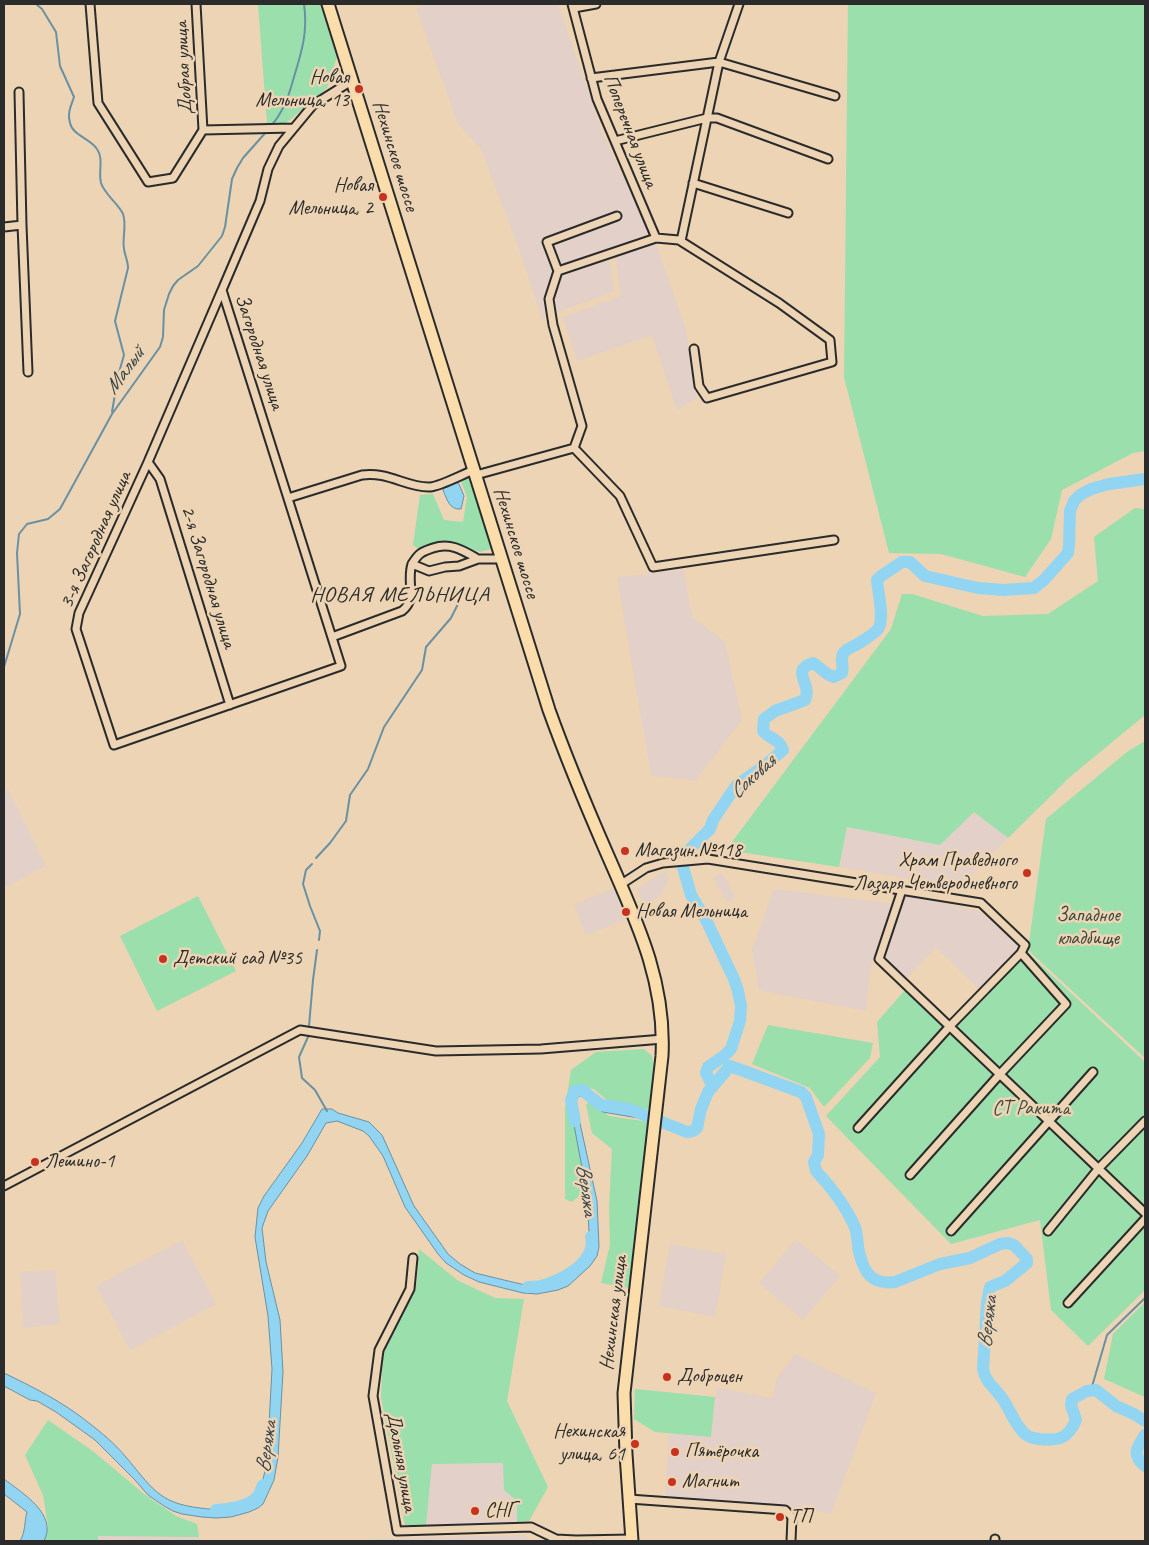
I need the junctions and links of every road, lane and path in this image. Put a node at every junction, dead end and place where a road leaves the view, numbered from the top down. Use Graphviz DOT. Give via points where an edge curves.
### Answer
graph roads {
  1 [pos="90,4"];
  2 [pos="196,4"];
  3 [pos="328,4"];
  4 [pos="596,4"];
  5 [pos="739,4"];
  6 [pos="573,6"];
  7 [pos="719,62"];
  8 [pos="591,78"];
  9 [pos="352,80"];
  10 [pos="19,92"];
  11 [pos="835,96"];
  12 [pos="707,118"];
  13 [pos="293,128"];
  14 [pos="203,130"];
  15 [pos="615,142"];
  16 [pos="828,160"];
  17 [pos="694,183"];
  18 [pos="788,213"];
  19 [pos="617,216"];
  20 [pos="22,225"];
  21 [pos="4,227"];
  22 [pos="656,238"];
  23 [pos="681,241"];
  24 [pos="558,271"];
  25 [pos="222,290"];
  26 [pos="694,349"];
  27 [pos="28,372"];
  28 [pos="574,448"];
  29 [pos="148,462"];
  30 [pos="475,473"];
  31 [pos="288,498"];
  32 [pos="834,540"];
  33 [pos="478,559"];
  34 [pos="502,559"];
  35 [pos="412,564"];
  36 [pos="332,637"];
  37 [pos="230,705"];
  38 [pos="620,885"];
  39 [pos="902,890"];
  40 [pos="1020,953"];
  41 [pos="950,1026"];
  42 [pos="663,1039"];
  43 [pos="1093,1072"];
  44 [pos="1000,1074"];
  45 [pos="659,1090"];
  46 [pos="1049,1121"];
  47 [pos="1145,1121"];
  48 [pos="858,1128"];
  49 [pos="1099,1168"];
  50 [pos="910,1175"];
  51 [pos="4,1186"];
  52 [pos="1145,1213"];
  53 [pos="1145,1219"];
  54 [pos="952,1231"];
  55 [pos="1048,1231"];
  56 [pos="413,1258"];
  57 [pos="1068,1303"];
  58 [pos="629,1499"];
  59 [pos="632,1540"];
  60 [pos="791,1541"];
  1 -- 14 [label="street" via="98,103 148,182 173,178"];
  2 -- 14 [label="street, Добрая улица"];
  3 -- 9 [label="main road, Нехинское шоссе"];
  4 -- 6 [label="street"];
  5 -- 7 [label="street"];
  6 -- 8 [label="street, Поперечная улица"];
  7 -- 8 [label="street"];
  7 -- 11 [label="street"];
  7 -- 12 [label="street"];
  8 -- 15 [label="street, Поперечная улица"];
  9 -- 13 [label="street, Загородная улица" via="313,105"];
  9 -- 30 [label="main road, Нехинское шоссе"];
  10 -- 20 [label="street"];
  12 -- 15 [label="street"];
  12 -- 16 [label="street" via="716,118"];
  12 -- 17 [label="street"];
  13 -- 14 [label="street"];
  13 -- 25 [label="street, Загородная улица" via="268,169 260,201"];
  15 -- 22 [label="street, Поперечная улица"];
  17 -- 18 [label="street"];
  17 -- 23 [label="street"];
  19 -- 24 [label="street" via="547,242"];
  20 -- 21 [label="street"];
  20 -- 27 [label="street"];
  22 -- 23 [label="street"];
  22 -- 24 [label="street"];
  23 -- 26 [label="street" via="779,303 830,340 832,362 707,398 699,386"];
  24 -- 28 [label="street" via="549,299 553,325 582,426"];
  25 -- 29 [label="street, 3-я Загородная улица"];
  25 -- 31 [label="street, Загородная улица"];
  28 -- 30 [label="street"];
  28 -- 32 [label="street" via="620,496 653,567"];
  29 -- 37 [label="street, 2-я Загородная улица" via="160,479"];
  29 -- 37 [label="street, 3-я Загородная улица" via="79,613 76,629 114,745"];
  30 -- 31 [label="street" via="429,487 370,473"];
  30 -- 34 [label="main road, Нехинское шоссе"];
  31 -- 36 [label="street, Загородная улица"];
  33 -- 34 [label="street"];
  33 -- 35 [label="street" via="429,570"];
  33 -- 35 [label="street" via="457,548 442,545 419,553"];
  34 -- 38 [label="main road, Нехинское шоссе" via="566,758"];
  35 -- 36 [label="street" via="409,573 411,600 407,607"];
  36 -- 37 [label="street, Загородная улица" via="341,666"];
  38 -- 39 [label="street" via="646,868 663,863 708,859"];
  38 -- 42 [label="main road, Нехинское шоссе" via="654,973"];
  39 -- 40 [label="street" via="981,903 1025,944"];
  39 -- 41 [label="street" via="878,959"];
  40 -- 41 [label="street"];
  40 -- 44 [label="street" via="1066,1004"];
  41 -- 44 [label="street"];
  41 -- 48 [label="street"];
  42 -- 45 [label="main road, Нехинское шоссе"];
  42 -- 51 [label="street" via="541,1049 436,1051 300,1030"];
  43 -- 46 [label="street"];
  44 -- 46 [label="street"];
  44 -- 50 [label="street"];
  45 -- 58 [label="main road, Нехинская улица" via="624,1393"];
  46 -- 49 [label="street"];
  46 -- 54 [label="street"];
  47 -- 49 [label="street"];
  49 -- 52 [label="street"];
  49 -- 55 [label="street"];
  53 -- 57 [label="street"];
  56 -- 59 [label="street, Дальняя улица" via="410,1289 379,1350 373,1396 397,1531 531,1527 556,1539"];
  58 -- 59 [label="main road, Нехинская улица"];
  58 -- 60 [label="street" via="785,1510 792,1517"];
}
